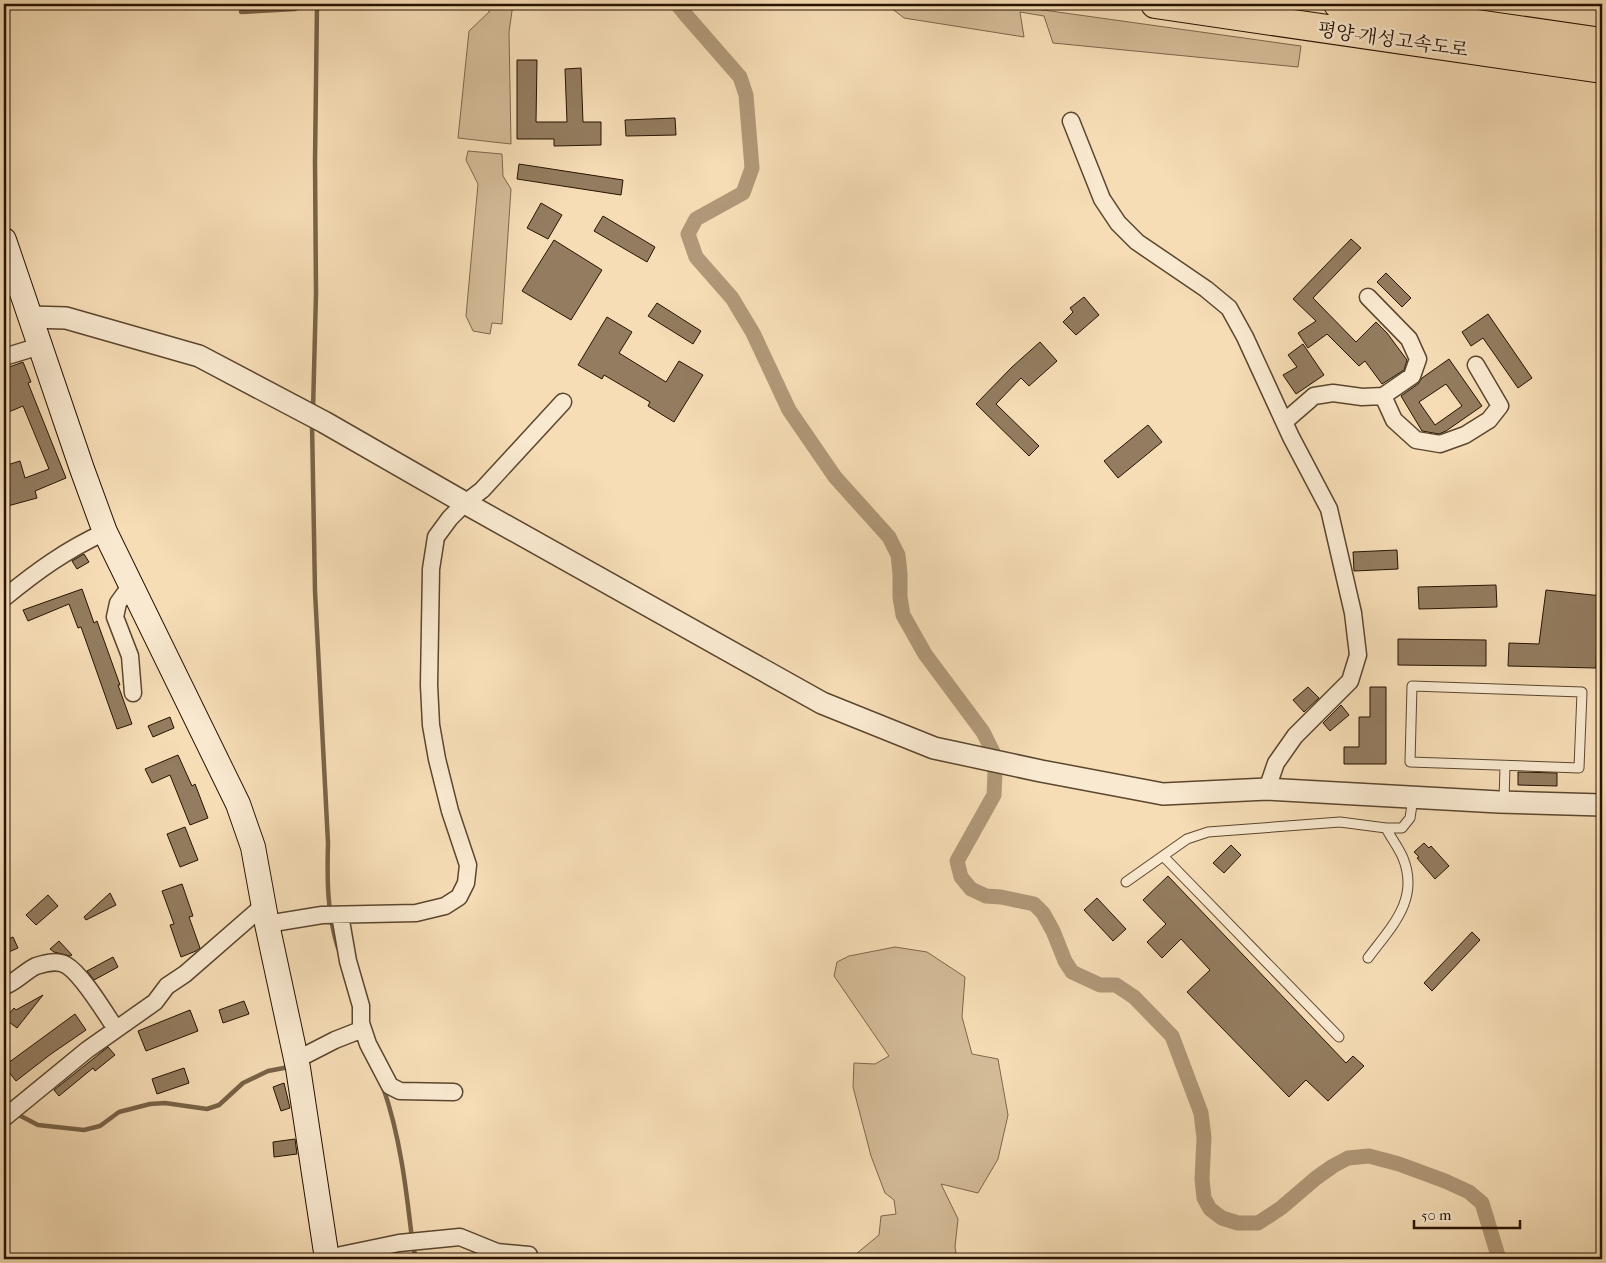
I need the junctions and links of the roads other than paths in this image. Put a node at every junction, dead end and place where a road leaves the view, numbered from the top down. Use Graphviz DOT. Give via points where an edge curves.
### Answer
graph roads {
  1 [pos="1155,4"];
  2 [pos="1338,4"];
  3 [pos="1602,42"];
  4 [pos="1602,69"];
  5 [pos="1071,121"];
  6 [pos="4,240"];
  7 [pos="1368,297"];
  8 [pos="30,316"];
  9 [pos="40,346"];
  10 [pos="4,357"];
  11 [pos="1476,365"];
  12 [pos="1383,396"];
  13 [pos="563,402"];
  14 [pos="1284,422"];
  15 [pos="464,503"];
  16 [pos="105,532"];
  17 [pos="132,585"];
  18 [pos="4,598"];
  19 [pos="133,693"];
  20 [pos="1505,766"];
  21 [pos="1267,789"];
  22 [pos="1413,797"];
  23 [pos="1504,802"];
  24 [pos="1602,805"];
  25 [pos="1386,828"];
  26 [pos="1162,856"];
  27 [pos="1126,882"];
  28 [pos="340,915"];
  29 [pos="266,918"];
  30 [pos="1368,958"];
  31 [pos="7,985"];
  32 [pos="116,1029"];
  33 [pos="363,1029"];
  34 [pos="1339,1037"];
  35 [pos="296,1063"];
  36 [pos="454,1092"];
  37 [pos="10,1114"];
  38 [pos="529,1254"];
  39 [pos="327,1259"];
  1 -- 4 [label="highway, 평양-개성고속도로"];
  2 -- 3 [label="highway, 평양-개성고속도로"];
  5 -- 14 [label="street" via="1102,199 1118,223 1137,242 1229,308"];
  6 -- 8 [label="main road"];
  7 -- 12 [label="street" via="1409,339 1418,359 1412,376"];
  8 -- 9 [label="main road"];
  8 -- 15 [label="street" via="66,318 199,356 324,422"];
  9 -- 10 [label="street"];
  9 -- 16 [label="main road"];
  11 -- 12 [label="street" via="1500,406 1488,420 1465,435 1440,444 1416,440 1394,420"];
  12 -- 14 [label="street" via="1333,393 1314,396"];
  13 -- 15 [label="street" via="482,490"];
  14 -- 21 [label="street" via="1329,509 1353,613 1358,655 1350,681 1295,736 1276,763"];
  15 -- 21 [label="street" via="822,703 934,748 1164,794"];
  15 -- 28 [label="street" via="436,537 430,569 429,685 437,759 468,865 466,883 459,896 445,906 416,914"];
  16 -- 17 [label="main road"];
  16 -- 18 [label="street" via="44,566"];
  17 -- 19 [label="street" via="118,603 115,616 130,656"];
  17 -- 29 [label="main road" via="238,804 253,847"];
  20 -- 20 [label="lane" via="1579,768 1582,692 1412,686 1410,762"];
  20 -- 23 [label="lane"];
  21 -- 22 [label="street"];
  22 -- 23 [label="street"];
  22 -- 25 [label="lane" via="1406,824 1402,828"];
  23 -- 24 [label="street"];
  25 -- 26 [label="lane" via="1340,822 1208,832 1186,839"];
  25 -- 30 [label="lane" via="1403,859 1410,883 1407,898 1396,919"];
  26 -- 27 [label="lane"];
  26 -- 34 [label="lane"];
  28 -- 29 [label="street"];
  28 -- 33 [label="street" via="348,961 361,1006"];
  29 -- 32 [label="street" via="167,986 155,1002"];
  29 -- 35 [label="main road"];
  31 -- 32 [label="street" via="48,962 67,965"];
  32 -- 37 [label="street"];
  33 -- 35 [label="street" via="335,1040"];
  33 -- 36 [label="street" via="390,1086 400,1091"];
  35 -- 39 [label="main road"];
  38 -- 39 [label="street" via="497,1252 460,1237 398,1243"];
}
